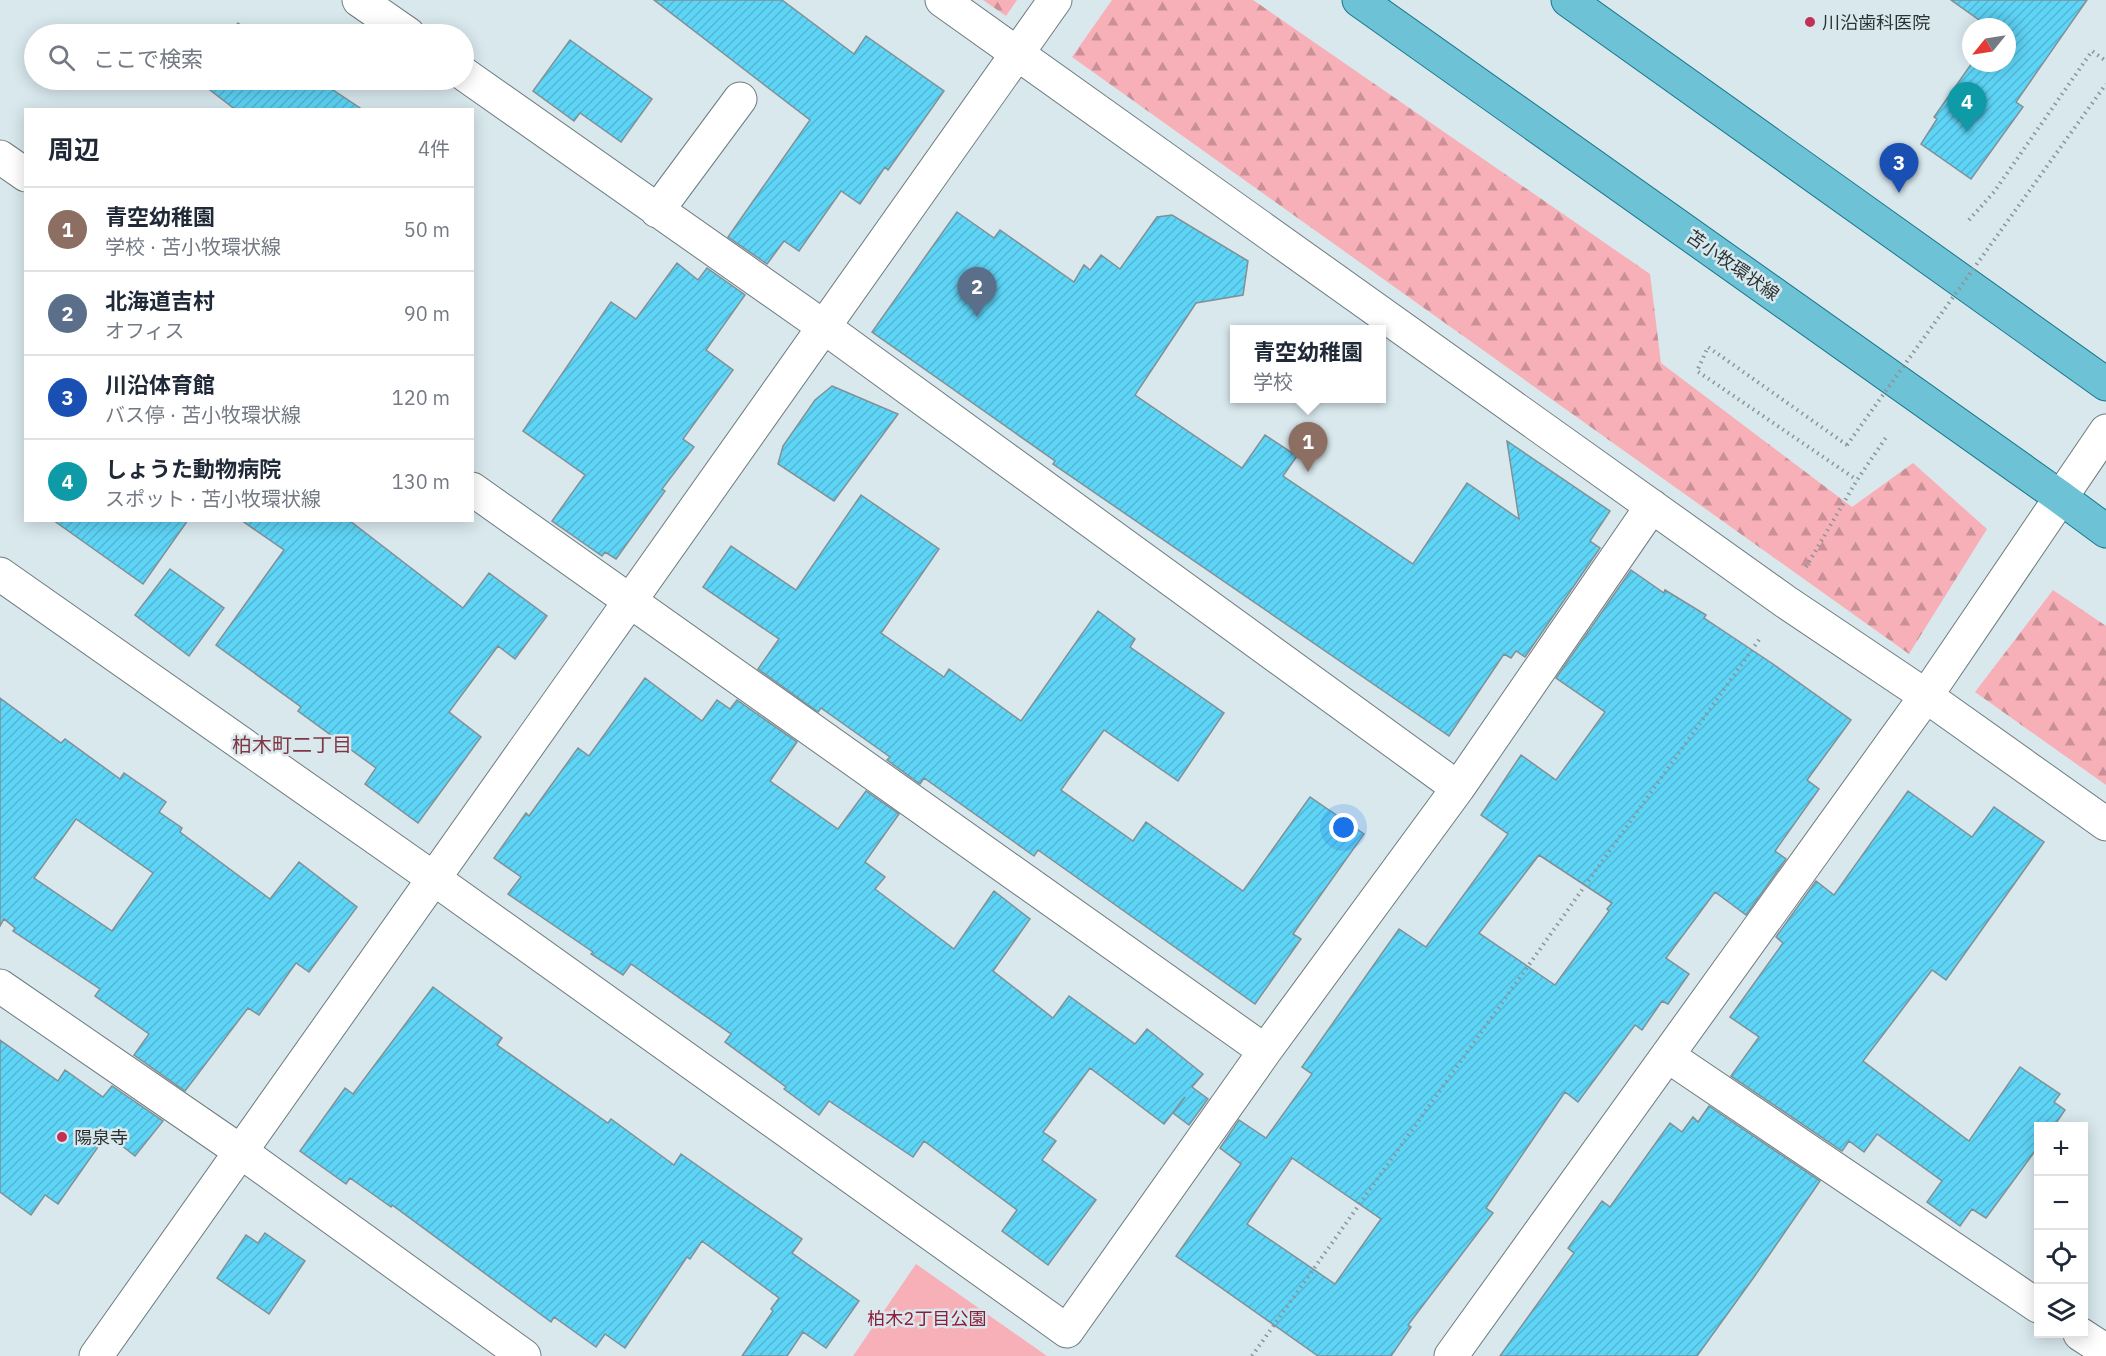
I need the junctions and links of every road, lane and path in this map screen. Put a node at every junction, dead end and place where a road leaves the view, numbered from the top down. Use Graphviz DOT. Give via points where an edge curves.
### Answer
graph roads {
  1 [pos="359,0"];
  2 [pos="942,0"];
  3 [pos="1054,0"];
  4 [pos="1359,0"];
  5 [pos="1568,0"];
  6 [pos="394,24"];
  7 [pos="1017,54"];
  8 [pos="2106,61"];
  9 [pos="474,81"];
  10 [pos="2106,84"];
  11 [pos="740,99"];
  12 [pos="0,157"];
  13 [pos="24,174"];
  14 [pos="657,211"];
  15 [pos="1969,220"];
  16 [pos="824,327"];
  17 [pos="2106,384"];
  18 [pos="2106,431"];
  19 [pos="1887,436"];
  20 [pos="1857,480"];
  21 [pos="474,490"];
  22 [pos="2060,497"];
  23 [pos="1652,506"];
  24 [pos="2106,531"];
  25 [pos="0,574"];
  26 [pos="630,599"];
  27 [pos="1786,602"];
  28 [pos="1926,696"];
  29 [pos="1458,788"];
  30 [pos="2106,824"];
  31 [pos="433,878"];
  32 [pos="0,986"];
  33 [pos="1265,1051"];
  34 [pos="1668,1056"];
  35 [pos="240,1151"];
  36 [pos="2034,1302"];
  37 [pos="2086,1338"];
  38 [pos="2106,1351"];
  39 [pos="96,1356"];
  40 [pos="524,1356"];
  41 [pos="1252,1356"];
  42 [pos="1451,1356"];
  1 -- 6 [label="street"];
  2 -- 7 [label="street"];
  3 -- 7 [label="street"];
  4 -- 22 [label="main road, 苫小牧環状線"];
  5 -- 17 [label="main road"];
  7 -- 16 [label="street"];
  7 -- 23 [label="street"];
  8 -- 15 [label="path" via="2092,51 1994,192"];
  9 -- 14 [label="street"];
  10 -- 20 [label="path, bridge" via="1846,445 1708,347 1697,371"];
  11 -- 14 [label="street"];
  12 -- 13 [label="street"];
  14 -- 16 [label="street"];
  16 -- 26 [label="street"];
  16 -- 29 [label="street"];
  18 -- 22 [label="street"];
  19 -- 20 [label="path"];
  20 -- 27 [label="path"];
  21 -- 26 [label="street"];
  22 -- 24 [label="main road, 苫小牧環状線"];
  22 -- 28 [label="street"];
  23 -- 27 [label="street"];
  23 -- 29 [label="street"];
  25 -- 31 [label="street"];
  26 -- 31 [label="street"];
  26 -- 33 [label="street"];
  27 -- 28 [label="street"];
  27 -- 41 [label="path"];
  28 -- 30 [label="street"];
  28 -- 34 [label="street"];
  29 -- 33 [label="street"];
  31 -- 33 [label="street" via="1067,1331"];
  31 -- 35 [label="street"];
  32 -- 35 [label="street"];
  34 -- 36 [label="street"];
  34 -- 42 [label="street"];
  35 -- 39 [label="street"];
  35 -- 40 [label="street"];
  37 -- 38 [label="street"];
}
